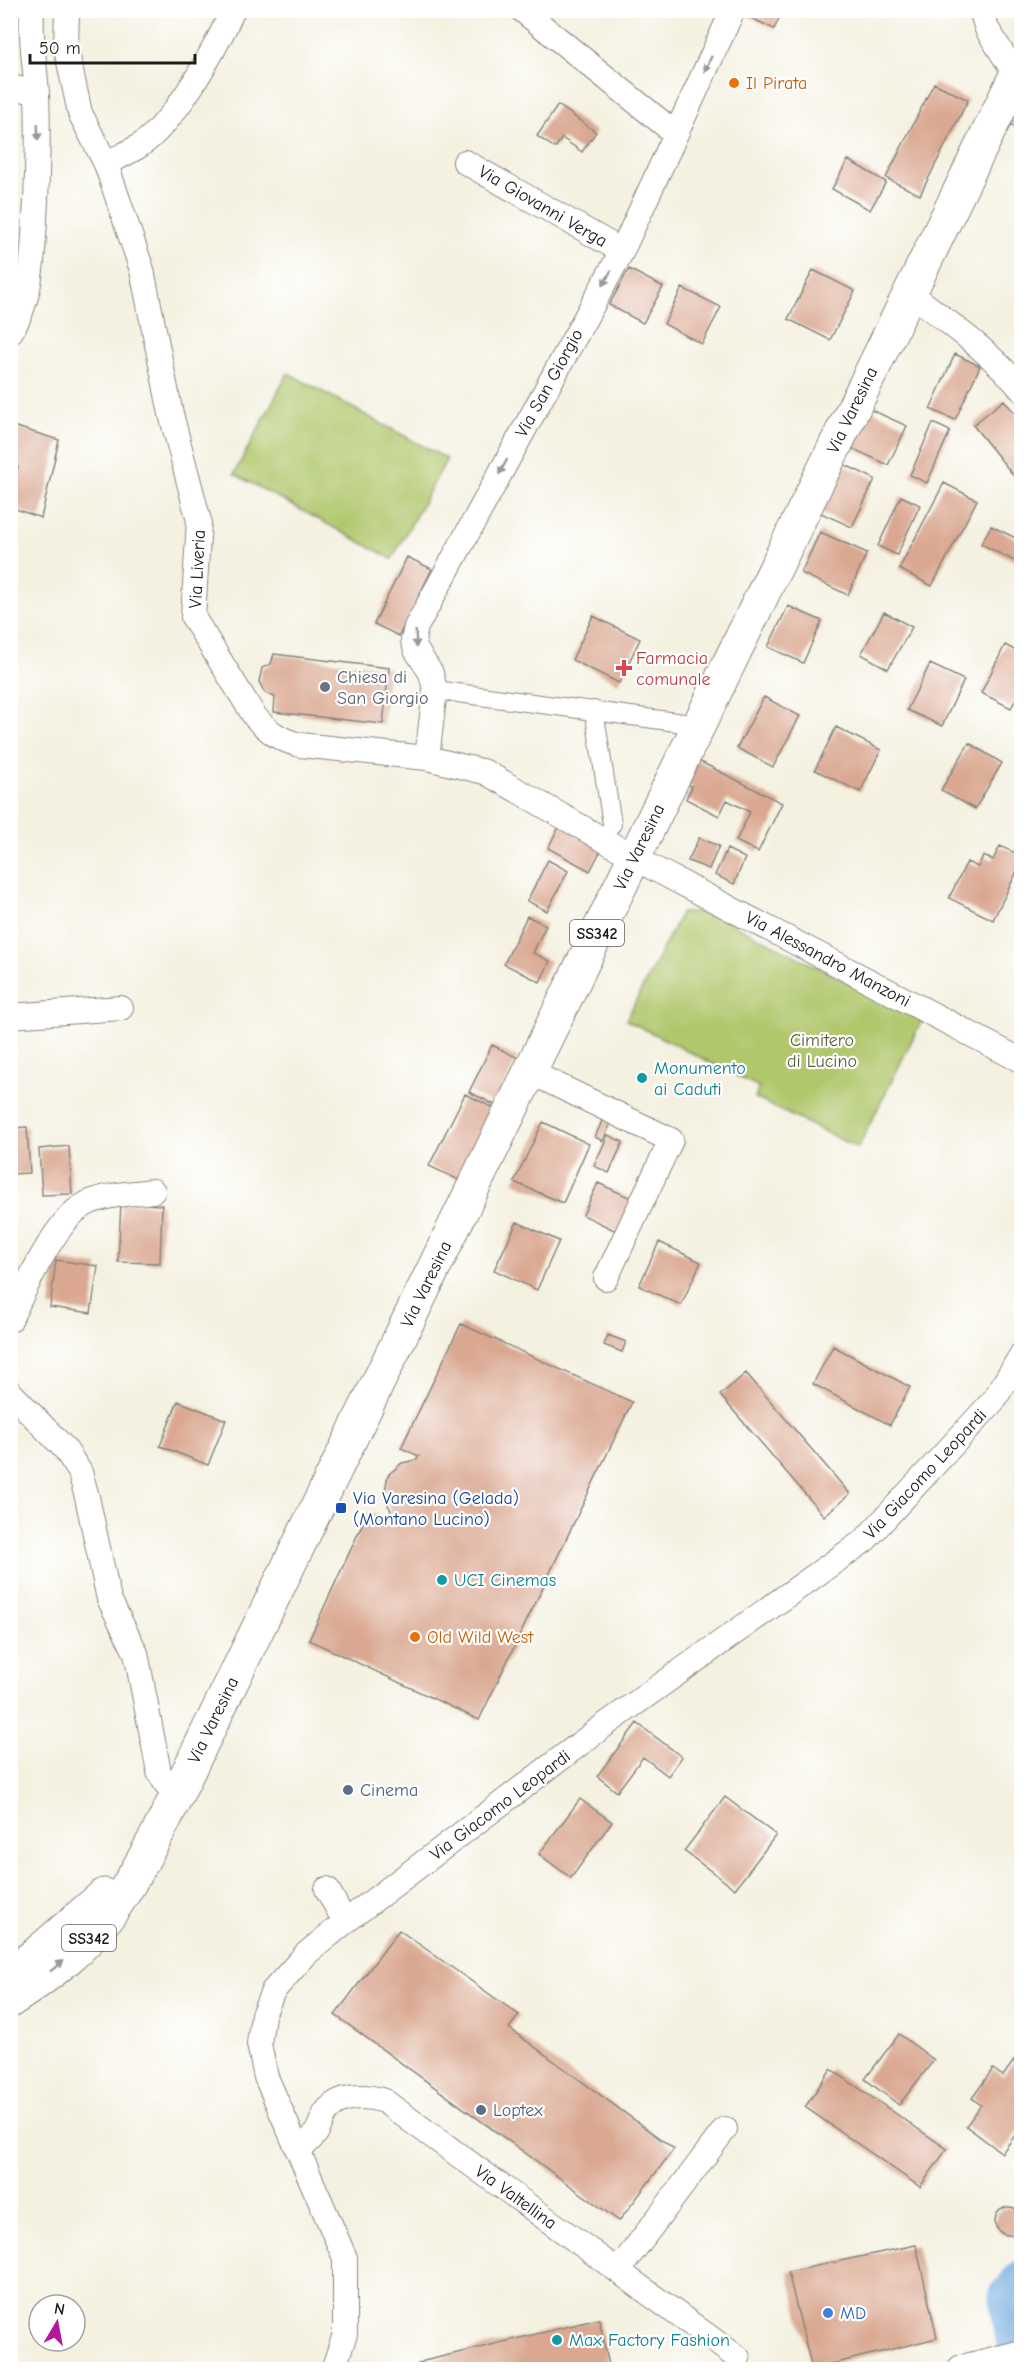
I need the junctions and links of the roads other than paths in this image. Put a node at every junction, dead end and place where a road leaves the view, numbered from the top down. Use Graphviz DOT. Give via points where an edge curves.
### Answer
graph roads {
  1 [pos="32,10"];
  2 [pos="67,10"];
  3 [pos="233,10"];
  4 [pos="522,10"];
  5 [pos="733,10"];
  6 [pos="981,10"];
  7 [pos="1019,69"];
  8 [pos="10,87"];
  9 [pos="36,92"];
  10 [pos="676,134"];
  11 [pos="465,162"];
  12 [pos="106,164"];
  13 [pos="622,251"];
  14 [pos="910,293"];
  15 [pos="10,333"];
  16 [pos="1022,390"];
  17 [pos="435,690"];
  18 [pos="594,710"];
  19 [pos="699,725"];
  20 [pos="427,758"];
  21 [pos="612,824"];
  22 [pos="634,857"];
  23 [pos="121,1008"];
  24 [pos="10,1016"];
  25 [pos="1022,1061"];
  26 [pos="530,1072"];
  27 [pos="153,1191"];
  28 [pos="606,1278"];
  29 [pos="10,1320"];
  30 [pos="1022,1354"];
  31 [pos="10,1392"];
  32 [pos="178,1792"];
  33 [pos="146,1855"];
  34 [pos="327,1889"];
  35 [pos="345,1922"];
  36 [pos="10,1972"];
  37 [pos="10,2001"];
  38 [pos="725,2129"];
  39 [pos="299,2151"];
  40 [pos="618,2271"];
  41 [pos="1022,2355"];
  42 [pos="744,2366"];
  43 [pos="333,2370"];
  44 [pos="962,2370"];
  1 -- 9 [label="street" via="30,37"];
  2 -- 12 [label="street, Via Liveria" via="66,48 80,113"];
  3 -- 12 [label="street" via="171,118 140,146"];
  4 -- 10 [label="street"];
  5 -- 10 [label="street, Via San Giorgio, one-way"];
  6 -- 7 [label="street" via="987,29"];
  7 -- 14 [label="main road, Via Varesina / SS342"];
  8 -- 9 [label="street"];
  9 -- 15 [label="street, one-way" via="39,167 32,273 19,320"];
  10 -- 13 [label="street, Via San Giorgio"];
  11 -- 13 [label="street, Via Giovanni Verga"];
  12 -- 20 [label="street, Via Liveria" via="142,270 171,414 199,521 193,617 255,717 282,740"];
  13 -- 17 [label="street, Via San Giorgio, one-way" via="416,627 413,641 431,673"];
  14 -- 16 [label="street" via="963,334"];
  14 -- 19 [label="main road, Via Varesina / SS342"];
  17 -- 18 [label="street"];
  17 -- 20 [label="street, Via San Giorgio"];
  18 -- 19 [label="street"];
  18 -- 21 [label="street"];
  19 -- 22 [label="main road, Via Varesina / SS342"];
  20 -- 22 [label="street, Via Liveria" via="485,772"];
  22 -- 25 [label="street, Via Alessandro Manzoni"];
  22 -- 26 [label="main road, Via Varesina / SS342"];
  23 -- 24 [label="street"];
  26 -- 28 [label="street" via="671,1140"];
  26 -- 32 [label="main road, Via Varesina / SS342"];
  27 -- 29 [label="street" via="104,1198 81,1206 54,1237"];
  30 -- 35 [label="street, Via Giacomo Leopardi" via="994,1400 866,1540 602,1727"];
  31 -- 32 [label="street" via="65,1449 80,1472 109,1599 136,1653 159,1772 166,1784"];
  32 -- 33 [label="main road, SS342"];
  33 -- 36 [label="main road, SS342" via="96,1903"];
  37 -- 33 [label="main road, SS342, one-way" via="84,1943 111,1913"];
  34 -- 35 [label="street"];
  35 -- 39 [label="street, Via Giacomo Leopardi" via="306,1953 273,1991 263,2015 259,2044 266,2077"];
  38 -- 40 [label="street"];
  39 -- 40 [label="street, Via Valtellina" via="337,2102 361,2097 384,2101"];
  39 -- 43 [label="street, Via Giacomo Leopardi" via="345,2258 345,2334"];
  40 -- 42 [label="street, Via Valtellina"];
  41 -- 44 [label="street"];
}
